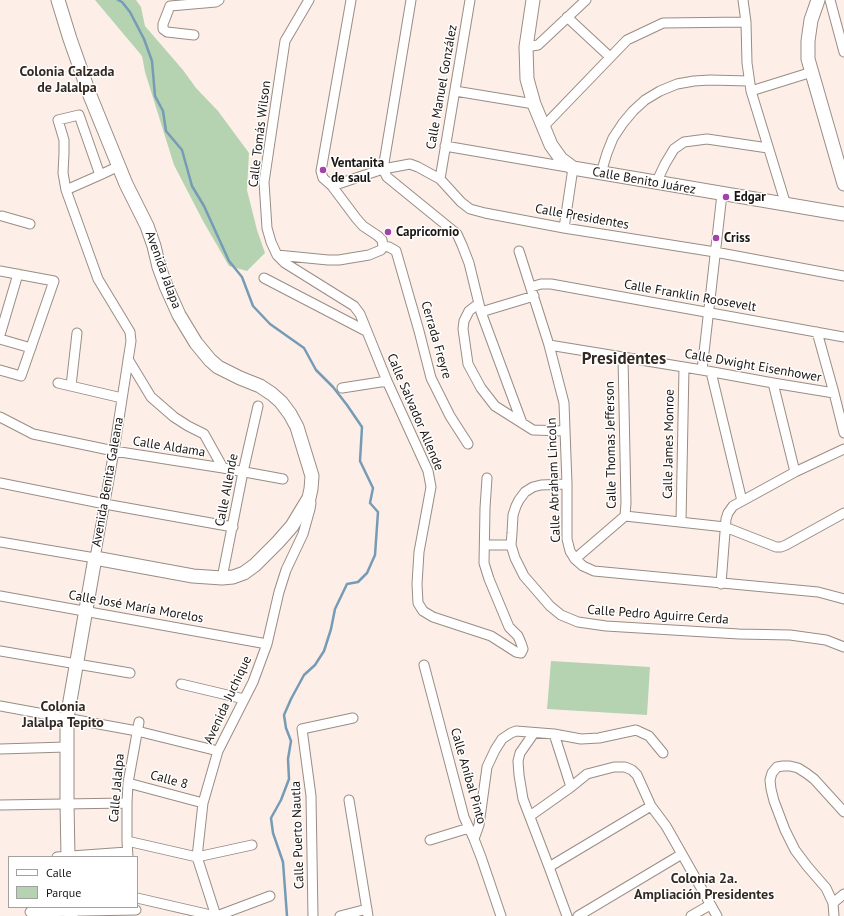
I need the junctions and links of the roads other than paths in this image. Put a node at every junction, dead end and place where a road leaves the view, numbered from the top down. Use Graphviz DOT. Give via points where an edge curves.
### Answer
graph roads {
  1 [pos="58,0"];
  2 [pos="309,0"];
  3 [pos="351,0"];
  4 [pos="410,0"];
  5 [pos="470,0"];
  6 [pos="533,0"];
  7 [pos="586,0"];
  8 [pos="743,0"];
  9 [pos="818,0"];
  10 [pos="830,0"];
  11 [pos="217,1"];
  12 [pos="188,2"];
  13 [pos="168,3"];
  14 [pos="567,17"];
  15 [pos="746,22"];
  16 [pos="194,35"];
  17 [pos="526,47"];
  18 [pos="844,52"];
  19 [pos="610,57"];
  20 [pos="812,72"];
  21 [pos="749,81"];
  22 [pos="455,91"];
  23 [pos="751,91"];
  24 [pos="534,104"];
  25 [pos="544,126"];
  26 [pos="445,146"];
  27 [pos="768,148"];
  28 [pos="839,148"];
  29 [pos="119,166"];
  30 [pos="573,168"];
  31 [pos="383,170"];
  32 [pos="601,173"];
  33 [pos="100,175"];
  34 [pos="440,179"];
  35 [pos="656,183"];
  36 [pos="844,184"];
  37 [pos="332,186"];
  38 [pos="66,190"];
  39 [pos="722,194"];
  40 [pos="786,205"];
  41 [pos="844,214"];
  42 [pos="1,215"];
  43 [pos="30,224"];
  44 [pos="564,228"];
  45 [pos="384,246"];
  46 [pos="519,251"];
  47 [pos="715,252"];
  48 [pos="277,255"];
  49 [pos="0,271"];
  50 [pos="18,274"];
  51 [pos="844,276"];
  52 [pos="264,278"];
  53 [pos="532,291"];
  54 [pos="480,308"];
  55 [pos="709,312"];
  56 [pos="366,331"];
  57 [pos="817,332"];
  58 [pos="77,333"];
  59 [pos="0,335"];
  60 [pos="844,337"];
  61 [pos="0,339"];
  62 [pos="549,345"];
  63 [pos="31,348"];
  64 [pos="623,358"];
  65 [pos="128,359"];
  66 [pos="684,367"];
  67 [pos="0,370"];
  68 [pos="707,371"];
  69 [pos="386,381"];
  70 [pos="58,383"];
  71 [pos="773,383"];
  72 [pos="71,386"];
  73 [pos="342,388"];
  74 [pos="834,393"];
  75 [pos="122,398"];
  76 [pos="258,406"];
  77 [pos="0,417"];
  78 [pos="522,423"];
  79 [pos="564,431"];
  80 [pos="844,433"];
  81 [pos="468,444"];
  82 [pos="844,449"];
  83 [pos="114,451"];
  84 [pos="223,468"];
  85 [pos="243,472"];
  86 [pos="795,472"];
  87 [pos="487,478"];
  88 [pos="283,479"];
  89 [pos="0,483"];
  90 [pos="567,484"];
  91 [pos="309,498"];
  92 [pos="742,501"];
  93 [pos="105,504"];
  94 [pos="844,514"];
  95 [pos="625,516"];
  96 [pos="681,522"];
  97 [pos="232,527"];
  98 [pos="726,527"];
  99 [pos="0,542"];
  100 [pos="485,545"];
  101 [pos="512,545"];
  102 [pos="95,558"];
  103 [pos="575,559"];
  104 [pos="222,578"];
  105 [pos="721,584"];
  106 [pos="0,596"];
  107 [pos="844,599"];
  108 [pos="86,611"];
  109 [pos="267,644"];
  110 [pos="844,647"];
  111 [pos="0,651"];
  112 [pos="76,663"];
  113 [pos="424,665"];
  114 [pos="130,672"];
  115 [pos="181,684"];
  116 [pos="244,699"];
  117 [pos="0,706"];
  118 [pos="66,718"];
  119 [pos="353,718"];
  120 [pos="138,726"];
  121 [pos="534,733"];
  122 [pos="554,734"];
  123 [pos="66,747"];
  124 [pos="0,750"];
  125 [pos="218,751"];
  126 [pos="663,753"];
  127 [pos="128,783"];
  128 [pos="571,787"];
  129 [pos="349,800"];
  130 [pos="67,803"];
  131 [pos="127,803"];
  132 [pos="203,803"];
  133 [pos="0,805"];
  134 [pos="651,806"];
  135 [pos="844,812"];
  136 [pos="530,816"];
  137 [pos="469,828"];
  138 [pos="474,839"];
  139 [pos="430,840"];
  140 [pos="127,841"];
  141 [pos="252,845"];
  142 [pos="128,854"];
  143 [pos="682,854"];
  144 [pos="65,856"];
  145 [pos="86,856"];
  146 [pos="197,857"];
  147 [pos="550,867"];
  148 [pos="844,894"];
  149 [pos="270,896"];
  150 [pos="138,898"];
  151 [pos="833,902"];
  152 [pos="710,905"];
  153 [pos="136,911"];
  154 [pos="30,912"];
  155 [pos="70,912"];
  156 [pos="368,912"];
  157 [pos="216,916"];
  158 [pos="313,916"];
  159 [pos="340,916"];
  160 [pos="501,916"];
  161 [pos="567,916"];
  162 [pos="578,916"];
  163 [pos="691,916"];
  164 [pos="717,916"];
  165 [pos="834,916"];
  1 -- 29 [label="street, Avenida Jalapa" via="89,93"];
  2 -- 48 [label="street, Calle Tomás Wilson" via="285,41 264,182 267,228"];
  3 -- 37 [label="street" via="321,171 323,178"];
  4 -- 31 [label="street"];
  5 -- 22 [label="street, Calle Manuel González"];
  6 -- 17 [label="street"];
  7 -- 14 [label="street"];
  8 -- 15 [label="street"];
  9 -- 20 [label="street" via="811,20 808,41 808,59"];
  10 -- 18 [label="street"];
  11 -- 12 [label="street"];
  12 -- 13 [label="street"];
  13 -- 16 [label="street" via="163,29 167,32"];
  14 -- 17 [label="street" via="538,45"];
  14 -- 19 [label="street"];
  15 -- 19 [label="street" via="663,24 626,40"];
  15 -- 21 [label="street"];
  17 -- 24 [label="street" via="528,79"];
  19 -- 25 [label="street"];
  20 -- 23 [label="street"];
  20 -- 28 [label="street"];
  21 -- 23 [label="street"];
  21 -- 32 [label="street" via="694,81 677,84 650,97 633,111 613,138"];
  22 -- 24 [label="street"];
  22 -- 26 [label="street, Calle Manuel González"];
  23 -- 27 [label="street"];
  24 -- 25 [label="street"];
  25 -- 30 [label="street" via="551,144 561,159"];
  26 -- 30 [label="street, Calle Benito Juárez"];
  26 -- 34 [label="street, Calle Manuel González"];
  27 -- 35 [label="street" via="707,139 684,142 674,148"];
  27 -- 40 [label="street"];
  28 -- 36 [label="street"];
  29 -- 33 [label="street"];
  29 -- 91 [label="street, Avenida Jalapa" via="147,226 166,286 179,315 196,343 218,367 260,386 281,402 290,414 297,427 312,476"];
  30 -- 32 [label="street, Calle Benito Juárez"];
  30 -- 44 [label="street"];
  31 -- 34 [label="street, Calle Presidentes" via="410,164"];
  31 -- 37 [label="street, Calle Presidentes"];
  31 -- 54 [label="street" via="387,177 457,234"];
  32 -- 35 [label="street, Calle Benito Juárez"];
  33 -- 38 [label="street"];
  33 -- 38 [label="street, Avenida Benita Galeana" via="78,115 58,120 64,140 62,173"];
  34 -- 44 [label="street, Calle Presidentes" via="470,209"];
  35 -- 39 [label="street, Calle Benito Juárez"];
  37 -- 45 [label="street" via="356,218 378,236"];
  38 -- 65 [label="street, Avenida Benita Galeana" via="98,279 130,332"];
  39 -- 40 [label="street, Calle Benito Juárez"];
  39 -- 47 [label="street"];
  40 -- 41 [label="street, Calle Benito Juárez"];
  42 -- 43 [label="street"];
  44 -- 47 [label="street, Calle Presidentes"];
  45 -- 48 [label="street" via="369,255 339,260"];
  45 -- 81 [label="street, Cerrada Freyre" via="396,251 431,378 450,416"];
  46 -- 53 [label="street, Calle Abraham Lincoln"];
  47 -- 51 [label="street, Calle Presidentes"];
  47 -- 55 [label="street"];
  48 -- 56 [label="street, Calle Tomás Wilson" via="285,263 354,306"];
  49 -- 50 [label="street"];
  50 -- 59 [label="street"];
  50 -- 63 [label="street" via="54,281"];
  52 -- 56 [label="street"];
  53 -- 54 [label="street, Calle Franklin Roosevelt"];
  53 -- 55 [label="street, Calle Franklin Roosevelt" via="542,284 551,284"];
  53 -- 62 [label="street, Calle Abraham Lincoln"];
  54 -- 78 [label="street"];
  54 -- 78 [label="street" via="469,311 464,321 468,364 481,388 495,406"];
  55 -- 57 [label="street, Calle Franklin Roosevelt"];
  55 -- 68 [label="street"];
  56 -- 69 [label="street, Calle Salvador Allende"];
  57 -- 60 [label="street, Calle Franklin Roosevelt"];
  57 -- 74 [label="street"];
  58 -- 72 [label="street"];
  61 -- 63 [label="street"];
  62 -- 64 [label="street, Calle Dwight Eisenhower"];
  62 -- 79 [label="street, Calle Abraham Lincoln" via="564,403"];
  63 -- 67 [label="street" via="21,376"];
  64 -- 66 [label="street, Calle Dwight Eisenhower"];
  64 -- 95 [label="street, Calle Thomas Jefferson"];
  65 -- 75 [label="street, Avenida Benita Galeana"];
  65 -- 84 [label="street" via="151,396 174,417 204,434"];
  66 -- 68 [label="street, Calle Dwight Eisenhower"];
  66 -- 96 [label="street, Calle James Monroe"];
  68 -- 71 [label="street, Calle Dwight Eisenhower"];
  68 -- 92 [label="street"];
  69 -- 73 [label="street"];
  69 -- 100 [label="street, Calle Salvador Allende" via="428,471 432,487 419,552 418,603 423,611 433,616 491,636 521,653 523,651 518,636 509,627 489,579 484,563"];
  70 -- 72 [label="street"];
  71 -- 74 [label="street, Calle Dwight Eisenhower"];
  71 -- 86 [label="street"];
  72 -- 75 [label="street"];
  74 -- 80 [label="street"];
  75 -- 83 [label="street, Avenida Benita Galeana"];
  76 -- 85 [label="street, Calle Allende"];
  77 -- 83 [label="street, Calle Aldama" via="32,434"];
  78 -- 79 [label="street" via="533,430"];
  79 -- 90 [label="street, Calle Abraham Lincoln"];
  82 -- 86 [label="street"];
  83 -- 84 [label="street, Calle Aldama"];
  83 -- 93 [label="street, Avenida Benita Galeana"];
  84 -- 85 [label="street, Calle Aldama"];
  85 -- 88 [label="street, Calle Aldama"];
  85 -- 97 [label="street, Calle Allende"];
  86 -- 92 [label="street"];
  87 -- 100 [label="street"];
  89 -- 93 [label="street"];
  90 -- 101 [label="street, Calle Pedro Aguirre Cerda" via="537,486 525,492 513,515"];
  90 -- 103 [label="street, Calle Abraham Lincoln" via="567,539"];
  91 -- 104 [label="street" via="292,526 268,554 244,573"];
  91 -- 109 [label="street, Avenida Juchique" via="310,509 286,570"];
  92 -- 98 [label="street" via="733,506 728,513"];
  93 -- 97 [label="street"];
  93 -- 102 [label="street, Avenida Benita Galeana"];
  94 -- 98 [label="street, Calle Thomas Jefferson" via="781,547"];
  95 -- 96 [label="street, Calle Thomas Jefferson"];
  95 -- 103 [label="street"];
  96 -- 98 [label="street, Calle Thomas Jefferson"];
  97 -- 104 [label="street, Calle Allende"];
  98 -- 105 [label="street"];
  99 -- 102 [label="street"];
  100 -- 101 [label="street"];
  101 -- 110 [label="street, Calle Pedro Aguirre Cerda" via="524,576 550,606 578,622 673,631 790,635 826,640"];
  102 -- 104 [label="street" via="193,576"];
  102 -- 108 [label="street, Avenida Benita Galeana"];
  103 -- 105 [label="street" via="594,571"];
  105 -- 107 [label="street" via="818,592"];
  106 -- 108 [label="street, Calle José María Morelos"];
  108 -- 109 [label="street, Calle José María Morelos"];
  108 -- 112 [label="street, Avenida Benita Galeana"];
  109 -- 116 [label="street, Avenida Juchique"];
  111 -- 112 [label="street"];
  112 -- 114 [label="street"];
  112 -- 118 [label="street, Avenida Benita Galeana"];
  113 -- 137 [label="street, Calle Aníbal Pinto"];
  115 -- 116 [label="street"];
  116 -- 125 [label="street, Avenida Juchique"];
  117 -- 118 [label="street"];
  118 -- 120 [label="street"];
  118 -- 123 [label="street, Avenida Benita Galeana"];
  119 -- 158 [label="street, Calle Puerto Nautla" via="302,730 311,796"];
  120 -- 125 [label="street"];
  120 -- 127 [label="street, Calle Jalalpa"];
  121 -- 122 [label="street"];
  121 -- 136 [label="street" via="520,753 518,761 523,798"];
  121 -- 138 [label="street" via="511,733 502,739 495,750 487,768"];
  122 -- 126 [label="street" via="587,739 636,730 649,736"];
  122 -- 128 [label="street"];
  123 -- 124 [label="street"];
  123 -- 130 [label="street, Avenida Benita Galeana"];
  125 -- 132 [label="street, Avenida Juchique"];
  127 -- 131 [label="street, Calle Jalalpa"];
  127 -- 132 [label="street, Calle 8"];
  128 -- 134 [label="street" via="588,774 626,767 637,775"];
  128 -- 136 [label="street"];
  129 -- 156 [label="street"];
  130 -- 131 [label="street"];
  130 -- 133 [label="street"];
  130 -- 144 [label="street, Avenida Benita Galeana"];
  131 -- 140 [label="street, Calle Jalalpa"];
  132 -- 146 [label="street, Avenida Juchique"];
  134 -- 143 [label="street"];
  134 -- 147 [label="street"];
  135 -- 151 [label="street" via="814,780 798,768 777,767 772,773 771,789 785,830 795,850 826,888"];
  136 -- 147 [label="street"];
  137 -- 138 [label="street, Calle Aníbal Pinto"];
  137 -- 139 [label="street"];
  138 -- 160 [label="street, Calle Aníbal Pinto"];
  140 -- 142 [label="street, Calle Jalalpa"];
  140 -- 146 [label="street"];
  141 -- 146 [label="street"];
  142 -- 145 [label="street"];
  143 -- 152 [label="street"];
  143 -- 162 [label="street"];
  146 -- 157 [label="street, Avenida Juchique"];
  147 -- 161 [label="street"];
  148 -- 151 [label="street"];
  149 -- 157 [label="street"];
  150 -- 157 [label="street"];
  151 -- 165 [label="street"];
  152 -- 163 [label="street"];
  152 -- 164 [label="street"];
  153 -- 155 [label="street"];
  154 -- 155 [label="street"];
  156 -- 159 [label="street"];
}
